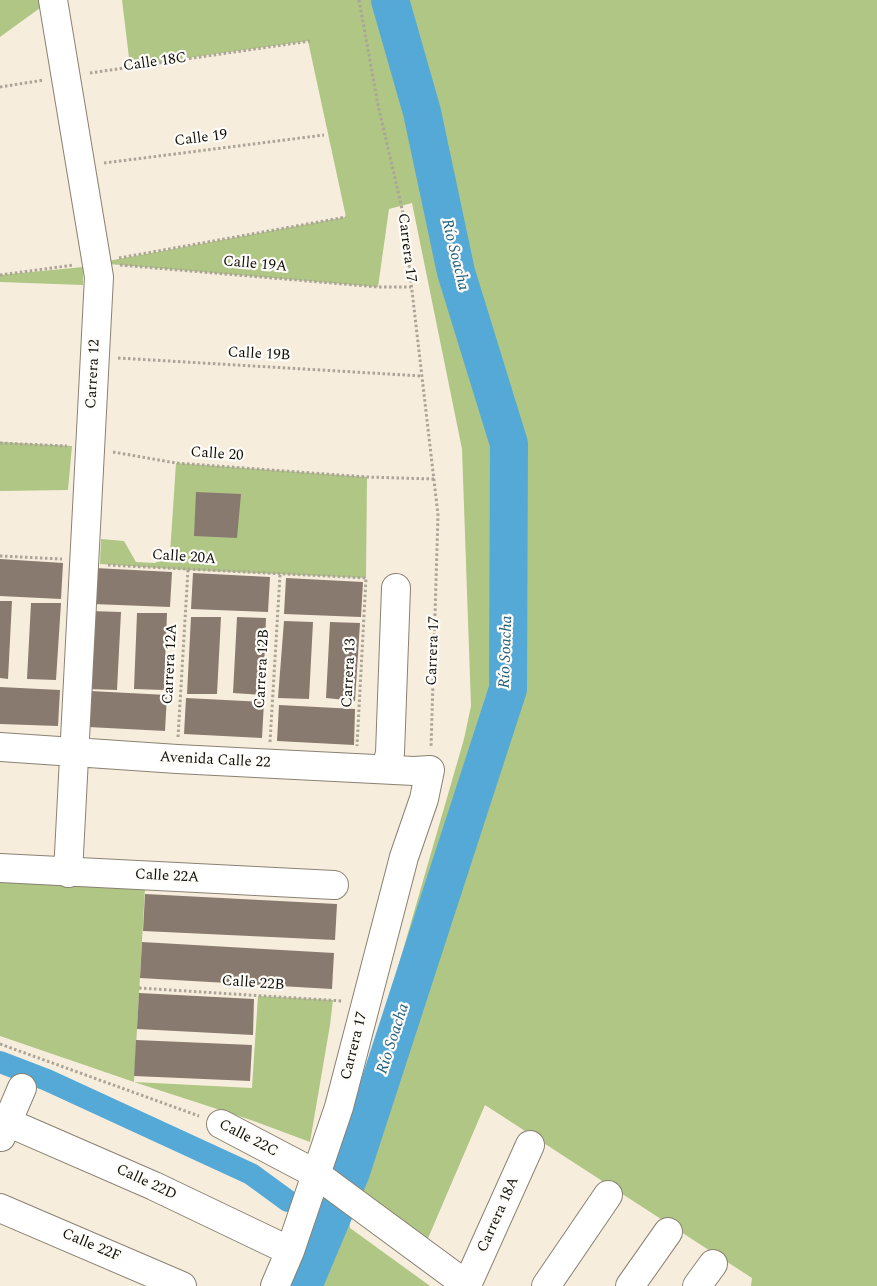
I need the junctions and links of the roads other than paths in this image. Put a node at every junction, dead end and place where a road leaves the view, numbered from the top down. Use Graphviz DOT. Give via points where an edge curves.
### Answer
graph roads {
  1 [pos="53,0"];
  2 [pos="396,588"];
  3 [pos="0,747"];
  4 [pos="75,752"];
  5 [pos="386,769"];
  6 [pos="430,770"];
  7 [pos="0,868"];
  8 [pos="68,873"];
  9 [pos="334,884"];
  10 [pos="22,1088"];
  11 [pos="221,1124"];
  12 [pos="3,1126"];
  13 [pos="530,1146"];
  14 [pos="323,1179"];
  15 [pos="608,1195"];
  16 [pos="0,1208"];
  17 [pos="668,1232"];
  18 [pos="290,1252"];
  19 [pos="713,1264"];
  20 [pos="182,1286"];
  21 [pos="275,1286"];
  22 [pos="467,1286"];
  23 [pos="546,1286"];
  24 [pos="630,1286"];
  25 [pos="697,1286"];
  1 -- 4 [label="street, Carrera 12" via="99,290"];
  2 -- 5 [label="street" via="390,753"];
  3 -- 4 [label="street, Avenida Calle 22"];
  4 -- 5 [label="street, Avenida Calle 22"];
  4 -- 8 [label="street, Carrera 12"];
  5 -- 6 [label="street, Avenida Calle 22"];
  6 -- 14 [label="street, Carrera 17" via="366,1002"];
  7 -- 8 [label="street, Calle 22A"];
  8 -- 9 [label="street, Calle 22A"];
  10 -- 12 [label="street"];
  11 -- 14 [label="street, Calle 22C"];
  12 -- 18 [label="street, Calle 22D" via="154,1186"];
  13 -- 22 [label="street, Carrera 18A"];
  14 -- 18 [label="street, Carrera 17"];
  14 -- 22 [label="street, Calle 22C"];
  15 -- 23 [label="street"];
  16 -- 20 [label="street, Calle 22F"];
  17 -- 24 [label="street"];
  18 -- 21 [label="street, Carrera 17"];
  19 -- 25 [label="street"];
}
